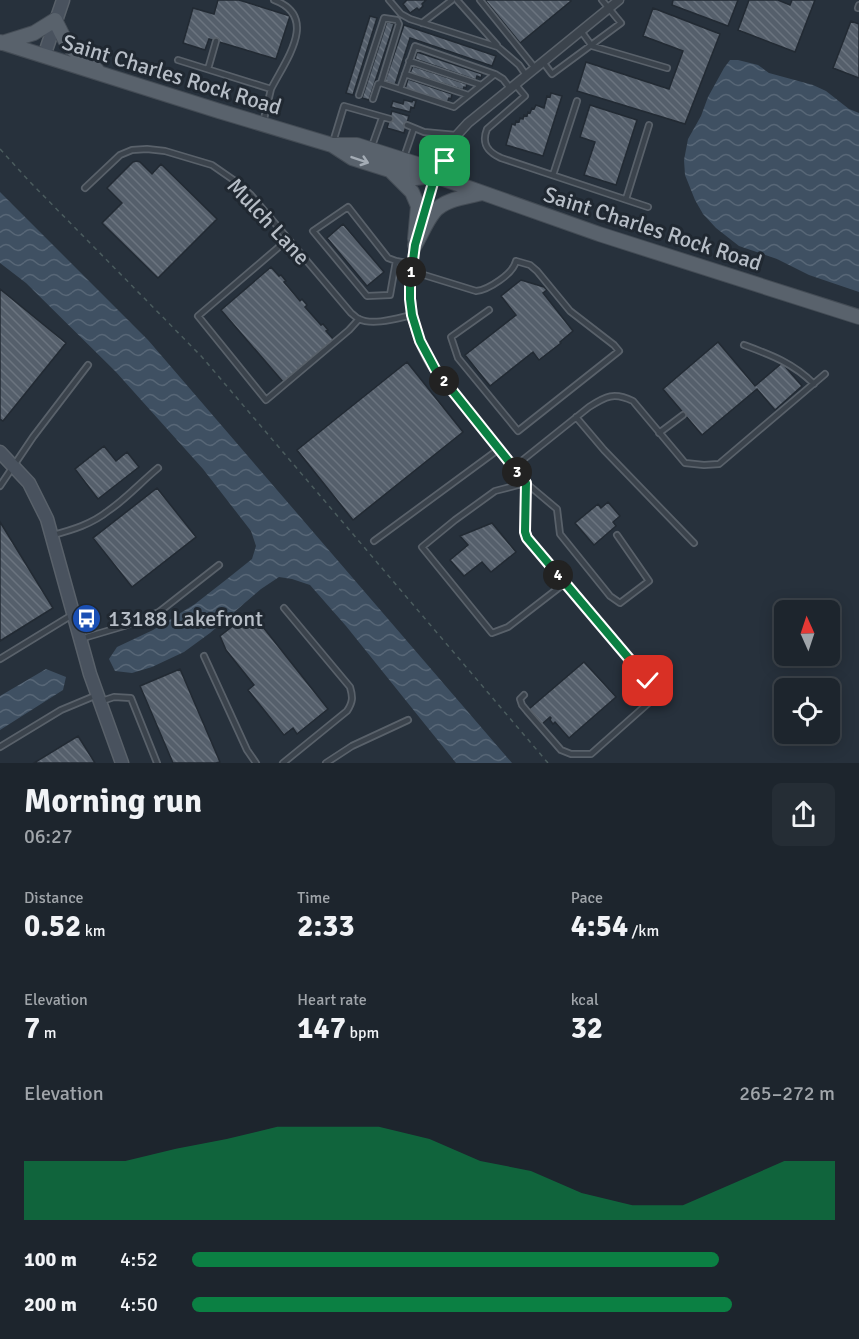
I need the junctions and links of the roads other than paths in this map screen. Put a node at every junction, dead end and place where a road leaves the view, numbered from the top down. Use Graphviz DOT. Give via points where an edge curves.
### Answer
graph roads {
  1 [pos="61,0"];
  2 [pos="274,0"];
  3 [pos="389,0"];
  4 [pos="452,0"];
  5 [pos="457,0"];
  6 [pos="480,0"];
  7 [pos="602,0"];
  8 [pos="619,0"];
  9 [pos="609,8"];
  10 [pos="55,20"];
  11 [pos="422,23"];
  12 [pos="581,31"];
  13 [pos="216,41"];
  14 [pos="1,42"];
  15 [pos="592,46"];
  16 [pos="498,47"];
  17 [pos="44,56"];
  18 [pos="178,60"];
  19 [pos="409,61"];
  20 [pos="543,62"];
  21 [pos="535,68"];
  22 [pos="667,68"];
  23 [pos="208,69"];
  24 [pos="405,74"];
  25 [pos="495,74"];
  26 [pos="104,75"];
  27 [pos="526,75"];
  28 [pos="381,83"];
  29 [pos="481,85"];
  30 [pos="513,86"];
  31 [pos="271,89"];
  32 [pos="400,89"];
  33 [pos="359,95"];
  34 [pos="468,95"];
  35 [pos="373,99"];
  36 [pos="577,101"];
  37 [pos="382,118"];
  38 [pos="390,119"];
  39 [pos="263,124"];
  40 [pos="649,124"];
  41 [pos="406,125"];
  42 [pos="414,128"];
  43 [pos="457,135"];
  44 [pos="332,145"];
  45 [pos="370,150"];
  46 [pos="403,160"];
  47 [pos="391,170"];
  48 [pos="435,176"];
  49 [pos="553,176"];
  50 [pos="85,188"];
  51 [pos="483,193"];
  52 [pos="626,199"];
  53 [pos="648,207"];
  54 [pos="287,240"];
  55 [pos="415,245"];
  56 [pos="396,261"];
  57 [pos="411,268"];
  58 [pos="489,310"];
  59 [pos="412,315"];
  60 [pos="859,317"];
  61 [pos="359,320"];
  62 [pos="744,345"];
  63 [pos="87,365"];
  64 [pos="825,374"];
  65 [pos="814,384"];
  66 [pos="683,415"];
  67 [pos="576,417"];
  68 [pos="659,433"];
  69 [pos="499,449"];
  70 [pos="0,452"];
  71 [pos="13,466"];
  72 [pos="514,467"];
  73 [pos="158,468"];
  74 [pos="526,483"];
  75 [pos="0,486"];
  76 [pos="53,535"];
  77 [pos="617,536"];
  78 [pos="374,542"];
  79 [pos="694,543"];
  80 [pos="219,565"];
  81 [pos="565,583"];
  82 [pos="285,608"];
  83 [pos="74,614"];
  84 [pos="80,639"];
  85 [pos="204,656"];
  86 [pos="0,659"];
  87 [pos="524,694"];
  88 [pos="98,698"];
  89 [pos="408,720"];
  90 [pos="0,747"];
  91 [pos="122,763"];
  92 [pos="157,763"];
  93 [pos="256,763"];
  94 [pos="283,763"];
  95 [pos="326,763"];
  1 -- 10 [label="street"];
  2 -- 31 [label="lane" via="293,12 297,37"];
  3 -- 11 [label="lane" via="401,14"];
  4 -- 11 [label="lane"];
  5 -- 16 [label="lane"];
  6 -- 21 [label="lane"];
  7 -- 9 [label="lane"];
  8 -- 9 [label="street"];
  9 -- 12 [label="street"];
  9 -- 15 [label="lane" via="621,23"];
  10 -- 14 [label="main road" via="34,33"];
  10 -- 17 [label="street"];
  10 -- 26 [label="main road" via="71,48"];
  11 -- 16 [label="lane"];
  12 -- 15 [label="lane"];
  12 -- 20 [label="street"];
  13 -- 23 [label="lane"];
  14 -- 17 [label="main road, Saint Charles Rock Road"];
  15 -- 20 [label="lane" via="552,74"];
  15 -- 22 [label="lane"];
  16 -- 27 [label="lane"];
  17 -- 26 [label="main road, Saint Charles Rock Road"];
  18 -- 23 [label="lane"];
  19 -- 24 [label="lane"];
  19 -- 25 [label="lane" via="415,46"];
  19 -- 29 [label="lane"];
  20 -- 21 [label="street"];
  21 -- 27 [label="street"];
  23 -- 31 [label="lane"];
  24 -- 32 [label="lane"];
  24 -- 34 [label="lane"];
  25 -- 29 [label="lane"];
  25 -- 30 [label="lane"];
  26 -- 39 [label="main road, Saint Charles Rock Road"];
  27 -- 30 [label="street"];
  28 -- 32 [label="lane"];
  28 -- 33 [label="lane" via="399,24 384,18"];
  28 -- 35 [label="lane"];
  29 -- 34 [label="lane"];
  30 -- 43 [label="street"];
  30 -- 49 [label="lane" via="525,96 487,129 485,143 489,152 501,158"];
  31 -- 39 [label="lane"];
  32 -- 34 [label="lane" via="454,107"];
  36 -- 49 [label="lane"];
  37 -- 38 [label="lane"];
  37 -- 44 [label="lane" via="345,106"];
  37 -- 45 [label="lane"];
  39 -- 44 [label="main road, Saint Charles Rock Road"];
  40 -- 52 [label="lane"];
  41 -- 42 [label="lane"];
  42 -- 43 [label="lane"];
  42 -- 46 [label="lane"];
  43 -- 48 [label="street"];
  44 -- 45 [label="main road, Saint Charles Rock Road" via="357,145"];
  44 -- 47 [label="main road, Saint Charles Rock Road, one-way" via="352,158"];
  45 -- 46 [label="main road, Saint Charles Rock Road"];
  46 -- 48 [label="main road, Saint Charles Rock Road" via="420,165"];
  47 -- 48 [label="main road, Saint Charles Rock Road" via="415,178"];
  47 -- 55 [label="main road" via="412,192 418,206"];
  48 -- 51 [label="main road, Saint Charles Rock Road"];
  48 -- 55 [label="street"];
  49 -- 52 [label="lane"];
  50 -- 54 [label="lane, Mulch Lane" via="120,155 132,150 165,151 212,165 235,181"];
  51 -- 55 [label="main road" via="440,207"];
  51 -- 60 [label="main road, Saint Charles Rock Road"];
  52 -- 53 [label="lane"];
  54 -- 61 [label="lane, Mulch Lane"];
  54 -- 61 [label="lane" via="198,316 266,400"];
  55 -- 57 [label="street"];
  56 -- 56 [label="lane" via="388,258 348,207 313,231 367,296 390,295"];
  56 -- 57 [label="lane"];
  57 -- 58 [label="lane" via="476,291 488,288 508,273 516,261 530,265 570,311 619,351 518,431 458,358 451,337"];
  57 -- 59 [label="street"];
  59 -- 61 [label="lane" via="384,321"];
  59 -- 69 [label="street" via="435,369"];
  62 -- 65 [label="lane" via="783,360"];
  63 -- 71 [label="lane"];
  64 -- 65 [label="lane"];
  65 -- 68 [label="lane" via="719,464 685,463"];
  66 -- 68 [label="lane"];
  67 -- 68 [label="lane" via="600,400 623,396 633,401"];
  67 -- 72 [label="lane"];
  67 -- 79 [label="lane"];
  69 -- 72 [label="street"];
  69 -- 78 [label="lane"];
  70 -- 71 [label="street"];
  71 -- 75 [label="lane"];
  71 -- 76 [label="street" via="29,483"];
  72 -- 74 [label="street"];
  73 -- 76 [label="lane" via="109,512"];
  74 -- 77 [label="lane" via="557,509 560,534 620,603 649,582"];
  74 -- 81 [label="lane" via="527,538"];
  74 -- 81 [label="lane" via="495,491 422,547 492,633 508,627"];
  76 -- 83 [label="street"];
  80 -- 84 [label="lane" via="159,612"];
  81 -- 87 [label="lane" via="648,681 653,699 591,754 571,754 561,750 522,705 520,699"];
  82 -- 94 [label="lane" via="350,687 353,696 347,711"];
  83 -- 84 [label="street"];
  83 -- 86 [label="lane"];
  84 -- 88 [label="street"];
  85 -- 93 [label="lane"];
  88 -- 90 [label="lane" via="61,710"];
  88 -- 91 [label="street"];
  88 -- 92 [label="lane" via="130,698"];
  89 -- 95 [label="lane"];
}
